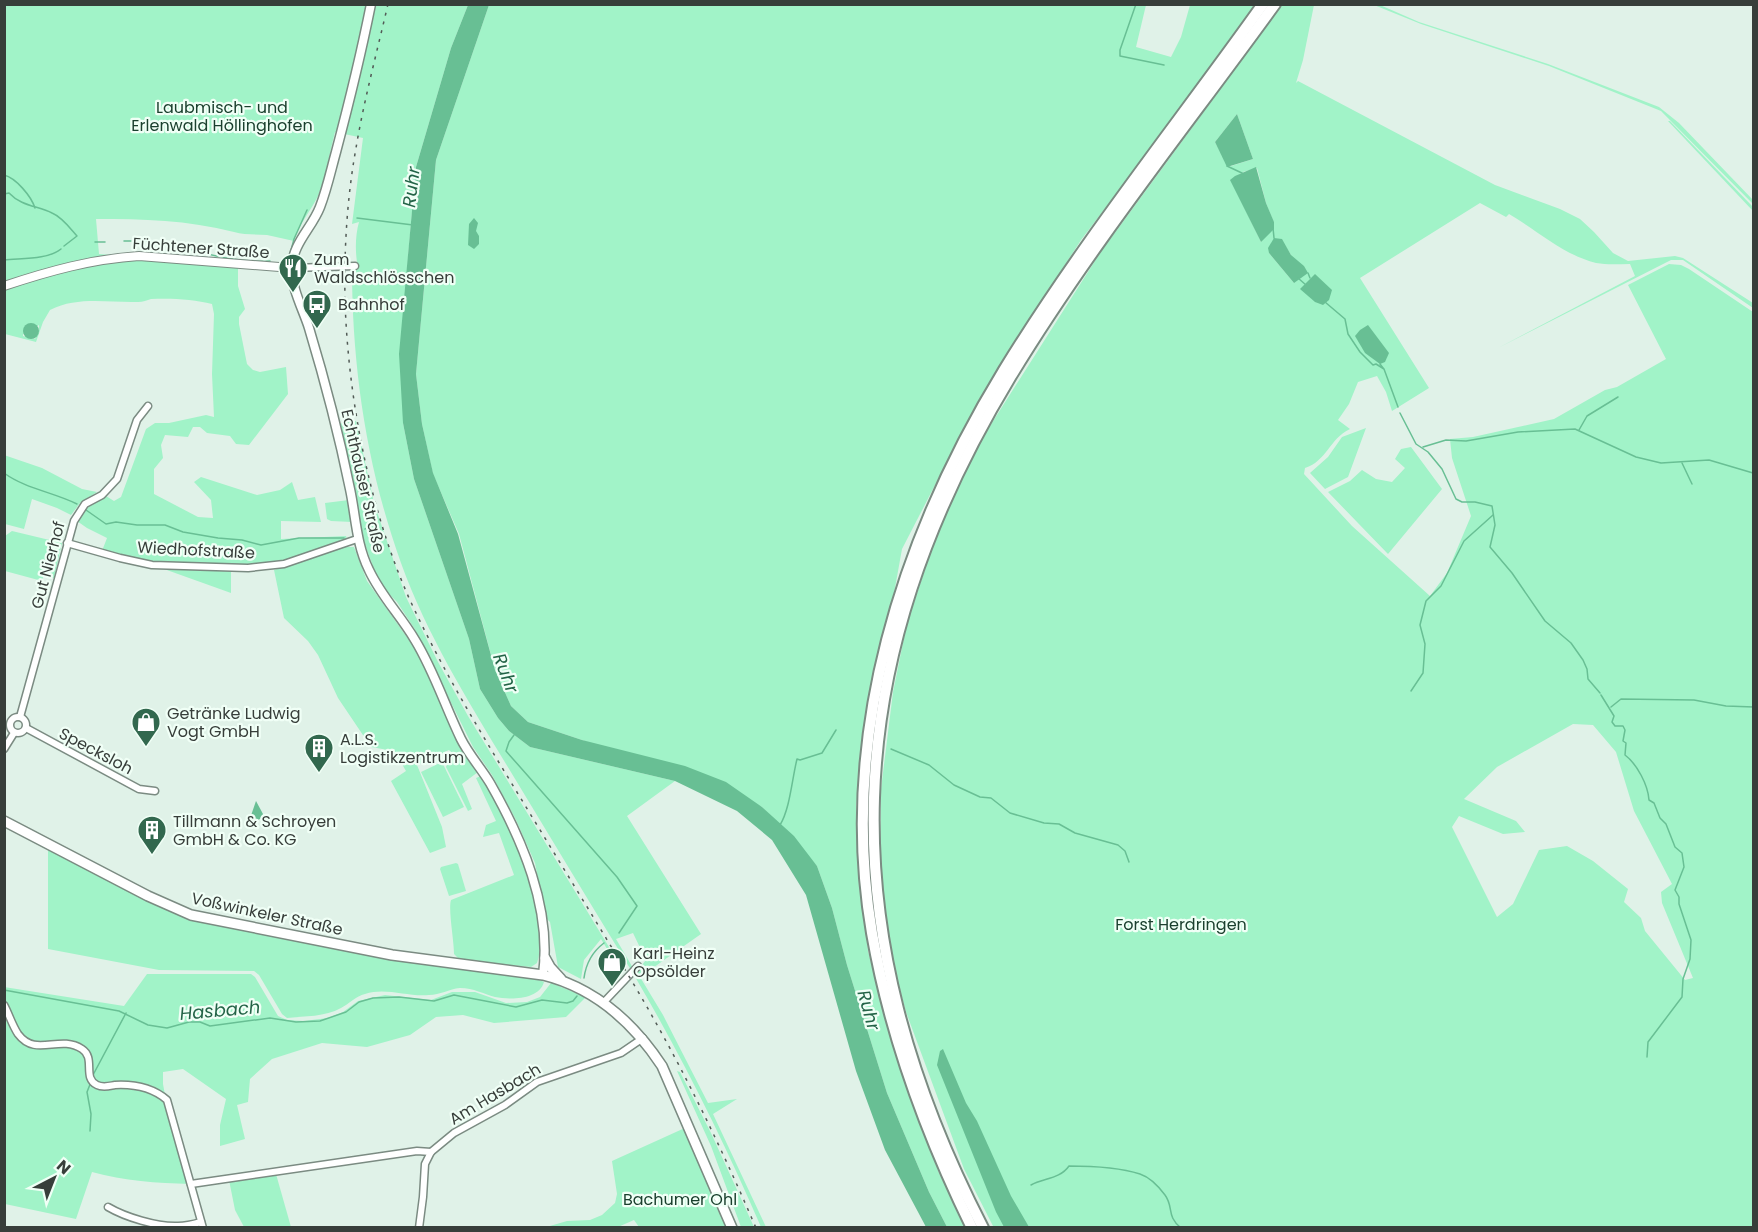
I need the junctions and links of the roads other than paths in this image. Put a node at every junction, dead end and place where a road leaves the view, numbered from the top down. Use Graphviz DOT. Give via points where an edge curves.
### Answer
graph roads {
  1 [pos="371,4"];
  2 [pos="1263,4"];
  3 [pos="1275,4"];
  4 [pos="355,266"];
  5 [pos="292,268"];
  6 [pos="4,286"];
  7 [pos="148,406"];
  8 [pos="357,539"];
  9 [pos="67,543"];
  10 [pos="20,717"];
  11 [pos="8,718"];
  12 [pos="26,728"];
  13 [pos="14,733"];
  14 [pos="4,749"];
  15 [pos="155,791"];
  16 [pos="4,821"];
  17 [pos="545,958"];
  18 [pos="638,966"];
  19 [pos="543,975"];
  20 [pos="563,981"];
  21 [pos="604,1002"];
  22 [pos="4,1005"];
  23 [pos="643,1038"];
  24 [pos="431,1152"];
  25 [pos="191,1184"];
  26 [pos="108,1207"];
  27 [pos="202,1225"];
  28 [pos="419,1227"];
  29 [pos="732,1227"];
  30 [pos="972,1227"];
  31 [pos="982,1227"];
  1 -- 5 [label="main road" via="325,190 298,245"];
  2 -- 30 [label="highway" via="1086,246 1003,372 934,502 886,638 874,696 865,775 863,834 871,930 908,1076"];
  3 -- 31 [label="highway" via="1093,251 1010,377 943,506 910,589 895,640 883,697 874,776 872,834 880,928 890,982 916,1072"];
  4 -- 5 [label="street"];
  5 -- 6 [label="street, Füchtener Straße" via="123,257 86,262"];
  5 -- 8 [label="main road, Echthauser Straße" via="339,440"];
  7 -- 9 [label="street, Gut Nierhof" via="137,420 117,479 80,509"];
  8 -- 9 [label="street, Wiedhofstraße" via="284,564 248,568 152,565"];
  8 -- 17 [label="main road, Echthauser Straße" via="372,577 426,658 461,739 521,843 534,880"];
  9 -- 10 [label="street, Gut Nierhof"];
  10 -- 11 [label="street"];
  10 -- 12 [label="street"];
  11 -- 13 [label="street"];
  12 -- 13 [label="street"];
  12 -- 15 [label="street, Specksloh" via="139,789"];
  13 -- 14 [label="street"];
  16 -- 19 [label="main road, Voßwinkeler Straße" via="191,915 392,955"];
  17 -- 19 [label="main road, Echthauser Straße"];
  17 -- 20 [label="main road"];
  18 -- 21 [label="street"];
  19 -- 20 [label="main road, Voßwinkeler Straße"];
  20 -- 21 [label="main road"];
  21 -- 23 [label="main road"];
  22 -- 25 [label="street" via="23,1040 34,1046 64,1043 82,1049 89,1059 90,1078 99,1086 140,1087 165,1098"];
  23 -- 24 [label="street, Am Hasbach" via="621,1053 537,1082 454,1133"];
  23 -- 29 [label="main road" via="670,1080"];
  24 -- 25 [label="street"];
  24 -- 28 [label="street" via="425,1164"];
  25 -- 27 [label="street"];
  26 -- 27 [label="street" via="119,1214 168,1226"];
}
